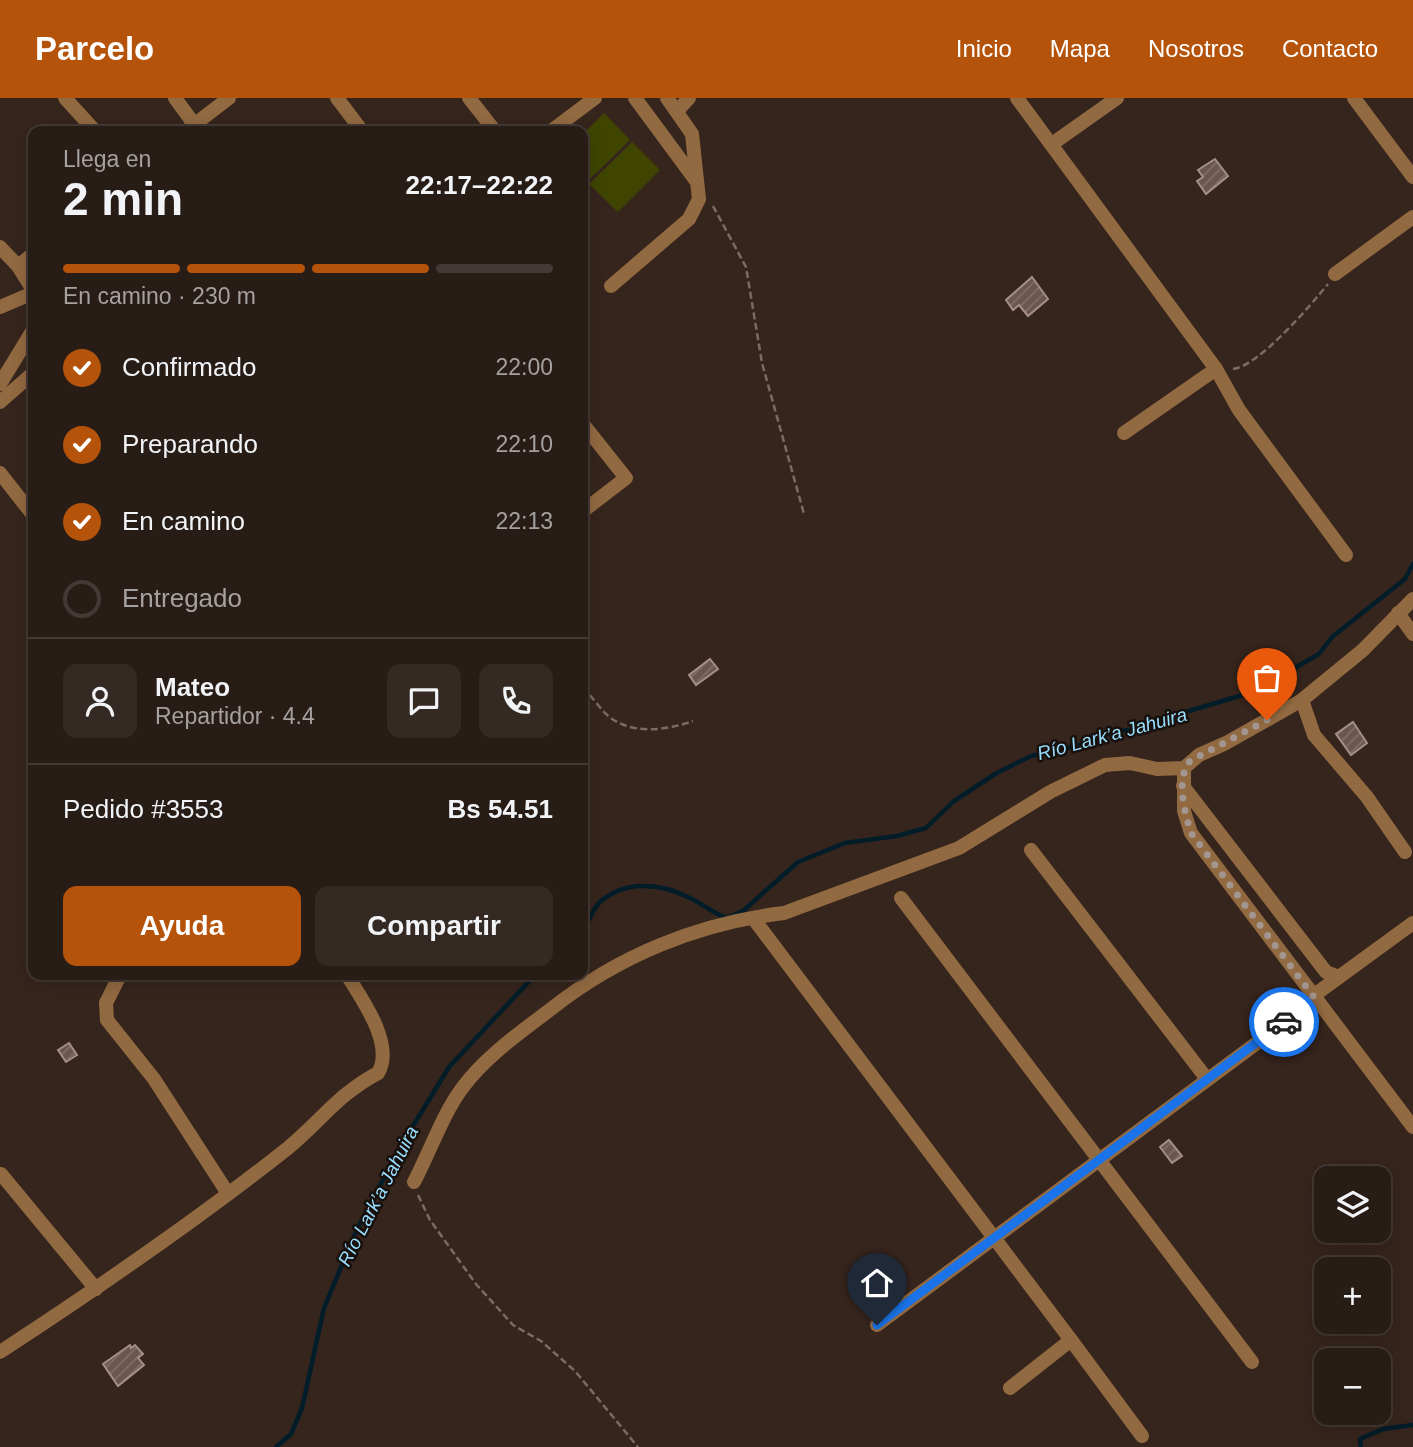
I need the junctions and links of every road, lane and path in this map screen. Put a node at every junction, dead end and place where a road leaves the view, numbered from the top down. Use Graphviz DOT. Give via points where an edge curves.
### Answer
graph roads {
  1 [pos="65,98"];
  2 [pos="175,98"];
  3 [pos="229,98"];
  4 [pos="337,98"];
  5 [pos="468,98"];
  6 [pos="595,98"];
  7 [pos="635,98"];
  8 [pos="667,98"];
  9 [pos="689,98"];
  10 [pos="1017,98"];
  11 [pos="1117,98"];
  12 [pos="1354,98"];
  13 [pos="677,110"];
  14 [pos="90,126"];
  15 [pos="189,126"];
  16 [pos="193,126"];
  17 [pos="358,126"];
  18 [pos="491,126"];
  19 [pos="558,126"];
  20 [pos="1052,144"];
  21 [pos="1413,177"];
  22 [pos="698,183"];
  23 [pos="1413,217"];
  24 [pos="0,247"];
  25 [pos="28,258"];
  26 [pos="18,266"];
  27 [pos="1335,274"];
  28 [pos="28,283"];
  29 [pos="611,286"];
  30 [pos="28,293"];
  31 [pos="0,307"];
  32 [pos="28,338"];
  33 [pos="1216,369"];
  34 [pos="28,377"];
  35 [pos="0,384"];
  36 [pos="0,402"];
  37 [pos="588,430"];
  38 [pos="1124,433"];
  39 [pos="0,473"];
  40 [pos="588,507"];
  41 [pos="28,509"];
  42 [pos="804,514"];
  43 [pos="1346,555"];
  44 [pos="1413,599"];
  45 [pos="1398,614"];
  46 [pos="1413,634"];
  47 [pos="588,693"];
  48 [pos="1301,700"];
  49 [pos="693,720"];
  50 [pos="1184,768"];
  51 [pos="1183,786"];
  52 [pos="1031,850"];
  53 [pos="1405,852"];
  54 [pos="901,898"];
  55 [pos="753,918"];
  56 [pos="1413,923"];
  57 [pos="1339,977"];
  58 [pos="118,980"];
  59 [pos="350,980"];
  60 [pos="1313,996"];
  61 [pos="1207,1079"];
  62 [pos="1413,1127"];
  63 [pos="1100,1159"];
  64 [pos="1,1174"];
  65 [pos="414,1182"];
  66 [pos="227,1192"];
  67 [pos="995,1239"];
  68 [pos="96,1289"];
  69 [pos="877,1325"];
  70 [pos="1071,1340"];
  71 [pos="0,1352"];
  72 [pos="1252,1362"];
  73 [pos="1010,1388"];
  74 [pos="1142,1436"];
  75 [pos="638,1447"];
  1 -- 14 [label="street"];
  2 -- 15 [label="street"];
  3 -- 16 [label="street"];
  4 -- 17 [label="street"];
  5 -- 18 [label="street"];
  6 -- 19 [label="street"];
  7 -- 22 [label="street"];
  8 -- 13 [label="street"];
  9 -- 13 [label="street"];
  10 -- 20 [label="street"];
  11 -- 20 [label="street"];
  12 -- 21 [label="street"];
  13 -- 22 [label="street" via="692,134"];
  20 -- 33 [label="street"];
  22 -- 29 [label="street" via="699,199 689,219"];
  22 -- 42 [label="path" via="746,267 762,363"];
  23 -- 27 [label="street"];
  24 -- 26 [label="street"];
  25 -- 26 [label="street"];
  26 -- 28 [label="street"];
  27 -- 33 [label="path" via="1295,322 1252,361 1238,369"];
  30 -- 31 [label="street"];
  32 -- 35 [label="street"];
  33 -- 38 [label="street"];
  33 -- 43 [label="street" via="1239,410"];
  34 -- 36 [label="street"];
  37 -- 40 [label="street" via="626,478"];
  39 -- 41 [label="street"];
  44 -- 45 [label="street"];
  45 -- 46 [label="street"];
  45 -- 48 [label="street" via="1363,650"];
  47 -- 49 [label="path" via="620,724 656,730"];
  48 -- 50 [label="street" via="1199,755"];
  48 -- 53 [label="street" via="1314,735 1367,797"];
  50 -- 51 [label="street"];
  50 -- 55 [label="street" via="1105,765 1050,792 960,848 784,913"];
  51 -- 57 [label="street" via="1326,972"];
  51 -- 60 [label="street" via="1191,833"];
  52 -- 61 [label="street"];
  54 -- 63 [label="street"];
  55 -- 65 [label="street" via="658,945 567,995 513,1037 463,1086"];
  55 -- 67 [label="street"];
  56 -- 57 [label="street"];
  57 -- 60 [label="street"];
  58 -- 66 [label="street" via="106,1003 107,1020 154,1079"];
  59 -- 66 [label="street" via="376,1024 382,1067"];
  60 -- 61 [label="street" via="1304,1008"];
  60 -- 62 [label="street"];
  61 -- 63 [label="street"];
  63 -- 67 [label="street"];
  63 -- 72 [label="street"];
  64 -- 68 [label="street"];
  65 -- 75 [label="path" via="430,1220 476,1284 513,1325 541,1341 575,1371"];
  66 -- 68 [label="street"];
  67 -- 69 [label="street"];
  67 -- 70 [label="street"];
  68 -- 71 [label="street"];
  70 -- 73 [label="street"];
  70 -- 74 [label="street"];
}
